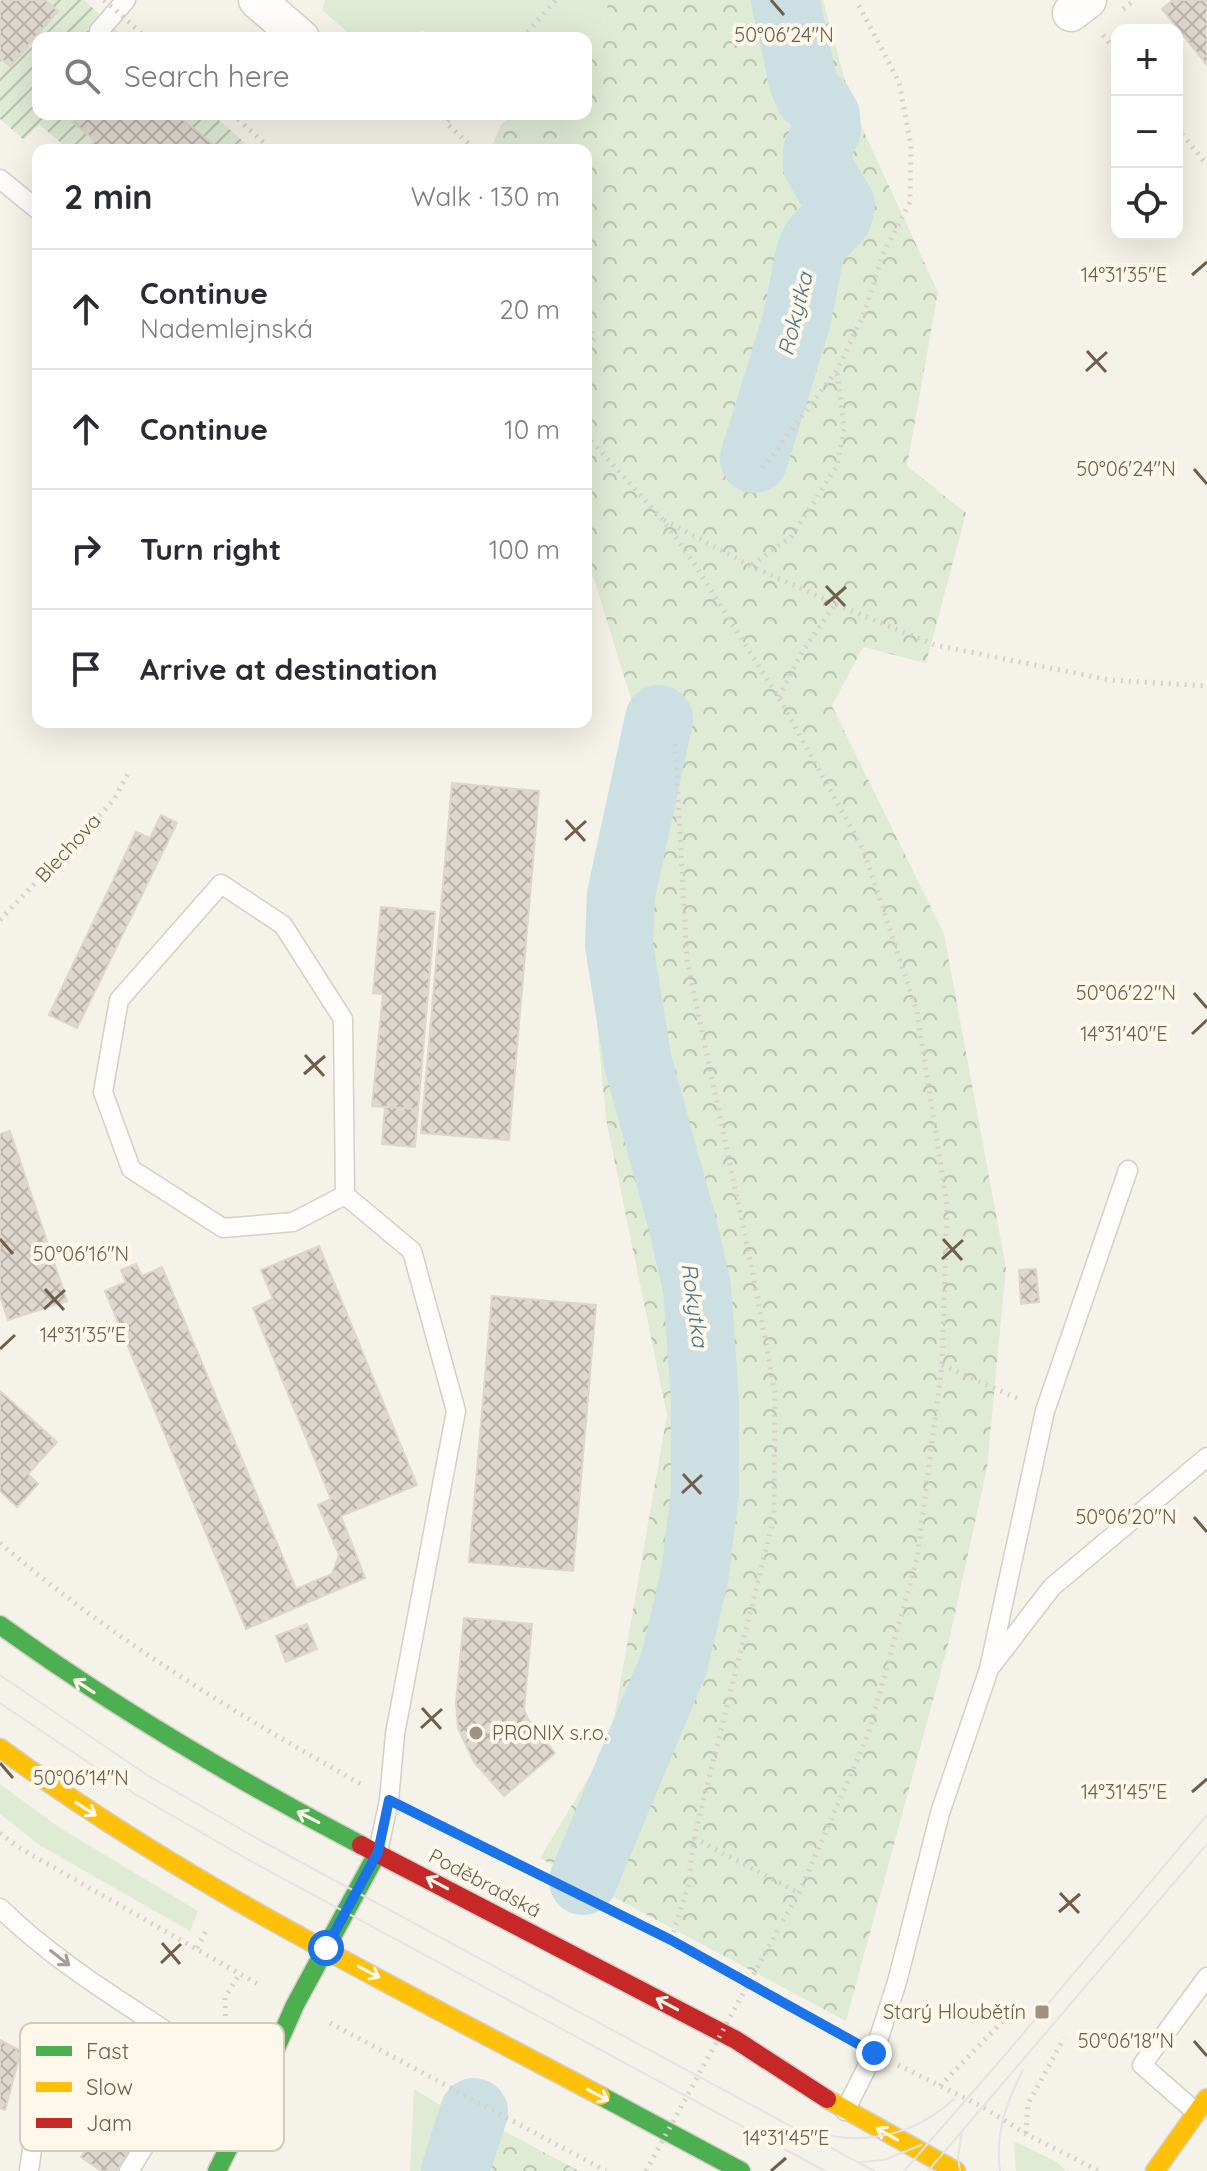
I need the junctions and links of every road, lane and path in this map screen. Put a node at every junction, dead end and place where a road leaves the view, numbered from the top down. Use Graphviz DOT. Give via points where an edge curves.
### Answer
graph roads {
  1 [pos="104,0"];
  2 [pos="126,0"];
  3 [pos="257,0"];
  4 [pos="556,0"];
  5 [pos="856,0"];
  6 [pos="99,31"];
  7 [pos="140,32"];
  8 [pos="294,32"];
  9 [pos="527,32"];
  10 [pos="239,120"];
  11 [pos="449,120"];
  12 [pos="1183,135"];
  13 [pos="265,144"];
  14 [pos="469,144"];
  15 [pos="1207,165"];
  16 [pos="0,179"];
  17 [pos="32,205"];
  18 [pos="837,370"];
  19 [pos="592,442"];
  20 [pos="763,468"];
  21 [pos="663,520"];
  22 [pos="751,566"];
  23 [pos="835,604"];
  24 [pos="1207,686"];
  25 [pos="779,698"];
  26 [pos="675,742"];
  27 [pos="129,772"];
  28 [pos="0,920"];
  29 [pos="1128,1170"];
  30 [pos="345,1195"];
  31 [pos="942,1365"];
  32 [pos="1045,1411"];
  33 [pos="1207,1457"];
  34 [pos="0,1543"];
  35 [pos="0,1625"];
  36 [pos="989,1669"];
  37 [pos="0,1748"];
  38 [pos="389,1800"];
  39 [pos="0,1833"];
  40 [pos="694,1838"];
  41 [pos="378,1852"];
  42 [pos="799,1893"];
  43 [pos="0,1908"];
  44 [pos="671,1940"];
  45 [pos="326,1948"];
  46 [pos="1207,1977"];
  47 [pos="1020,2003"];
  48 [pos="295,2005"];
  49 [pos="152,2023"];
  50 [pos="284,2030"];
  51 [pos="1064,2038"];
  52 [pos="874,2053"];
  53 [pos="940,2086"];
  54 [pos="1202,2106"];
  55 [pos="845,2111"];
  56 [pos="1026,2134"];
  57 [pos="32,2151"];
  58 [pos="141,2151"];
  59 [pos="29,2171"];
  60 [pos="129,2171"];
  61 [pos="606,2171"];
  62 [pos="646,2171"];
  63 [pos="741,2171"];
  64 [pos="956,2171"];
  65 [pos="1099,2171"];
  66 [pos="1155,2171"];
  1 -- 7 [label="path, bridge"];
  2 -- 6 [label="lane"];
  3 -- 8 [label="street"];
  4 -- 9 [label="path"];
  5 -- 18 [label="path" via="899,82 911,146 910,202 883,254 864,314"];
  10 -- 13 [label="path"];
  11 -- 14 [label="path"];
  12 -- 15 [label="path"];
  16 -- 17 [label="lane"];
  18 -- 20 [label="path"];
  18 -- 22 [label="path" via="844,429 837,466 791,537"];
  19 -- 21 [label="path"];
  21 -- 22 [label="path"];
  21 -- 25 [label="path"];
  22 -- 23 [label="path"];
  23 -- 24 [label="path" via="935,645 996,659 1110,680"];
  23 -- 25 [label="path"];
  25 -- 31 [label="path" via="864,851 917,1012 947,1205"];
  26 -- 40 [label="path" via="687,960 775,1393 774,1517"];
  27 -- 28 [label="path, Blechova" via="113,801"];
  29 -- 32 [label="lane"];
  30 -- 30 [label="lane" via="343,1019 283,925 221,884 119,1000 103,1092 131,1169 223,1228 293,1222"];
  30 -- 38 [label="lane" via="412,1251 456,1411 395,1734"];
  31 -- 32 [label="path"];
  31 -- 42 [label="path" via="917,1559 868,1735"];
  32 -- 36 [label="lane"];
  33 -- 36 [label="lane" via="1052,1587"];
  34 -- 38 [label="path" via="86,1613 186,1680"];
  41 -- 35 [label="main road, Poděbradská, one-way" via="193,1753 77,1681"];
  36 -- 52 [label="lane" via="940,1813"];
  37 -- 45 [label="main road, one-way" via="199,1881"];
  38 -- 41 [label="lane"];
  38 -- 44 [label="path"];
  39 -- 48 [label="path"];
  40 -- 42 [label="path"];
  40 -- 44 [label="path" via="688,1886"];
  41 -- 45 [label="main road"];
  55 -- 41 [label="main road, Poděbradská, one-way" via="736,2040"];
  42 -- 62 [label="path, bridge"];
  43 -- 49 [label="lane, one-way" via="91,1983"];
  44 -- 52 [label="path"];
  45 -- 48 [label="main road"];
  45 -- 63 [label="main road, one-way"];
  46 -- 54 [label="lane" via="1142,2065"];
  47 -- 53 [label="path"];
  48 -- 50 [label="main road"];
  48 -- 61 [label="path"];
  51 -- 56 [label="path" via="1028,2104"];
  52 -- 53 [label="path"];
  52 -- 55 [label="lane"];
  53 -- 56 [label="path"];
  54 -- 66 [label="main road"];
  64 -- 55 [label="main road, Poděbradská, one-way"];
  56 -- 65 [label="path"];
  57 -- 59 [label="lane"];
  58 -- 60 [label="lane"];
}
